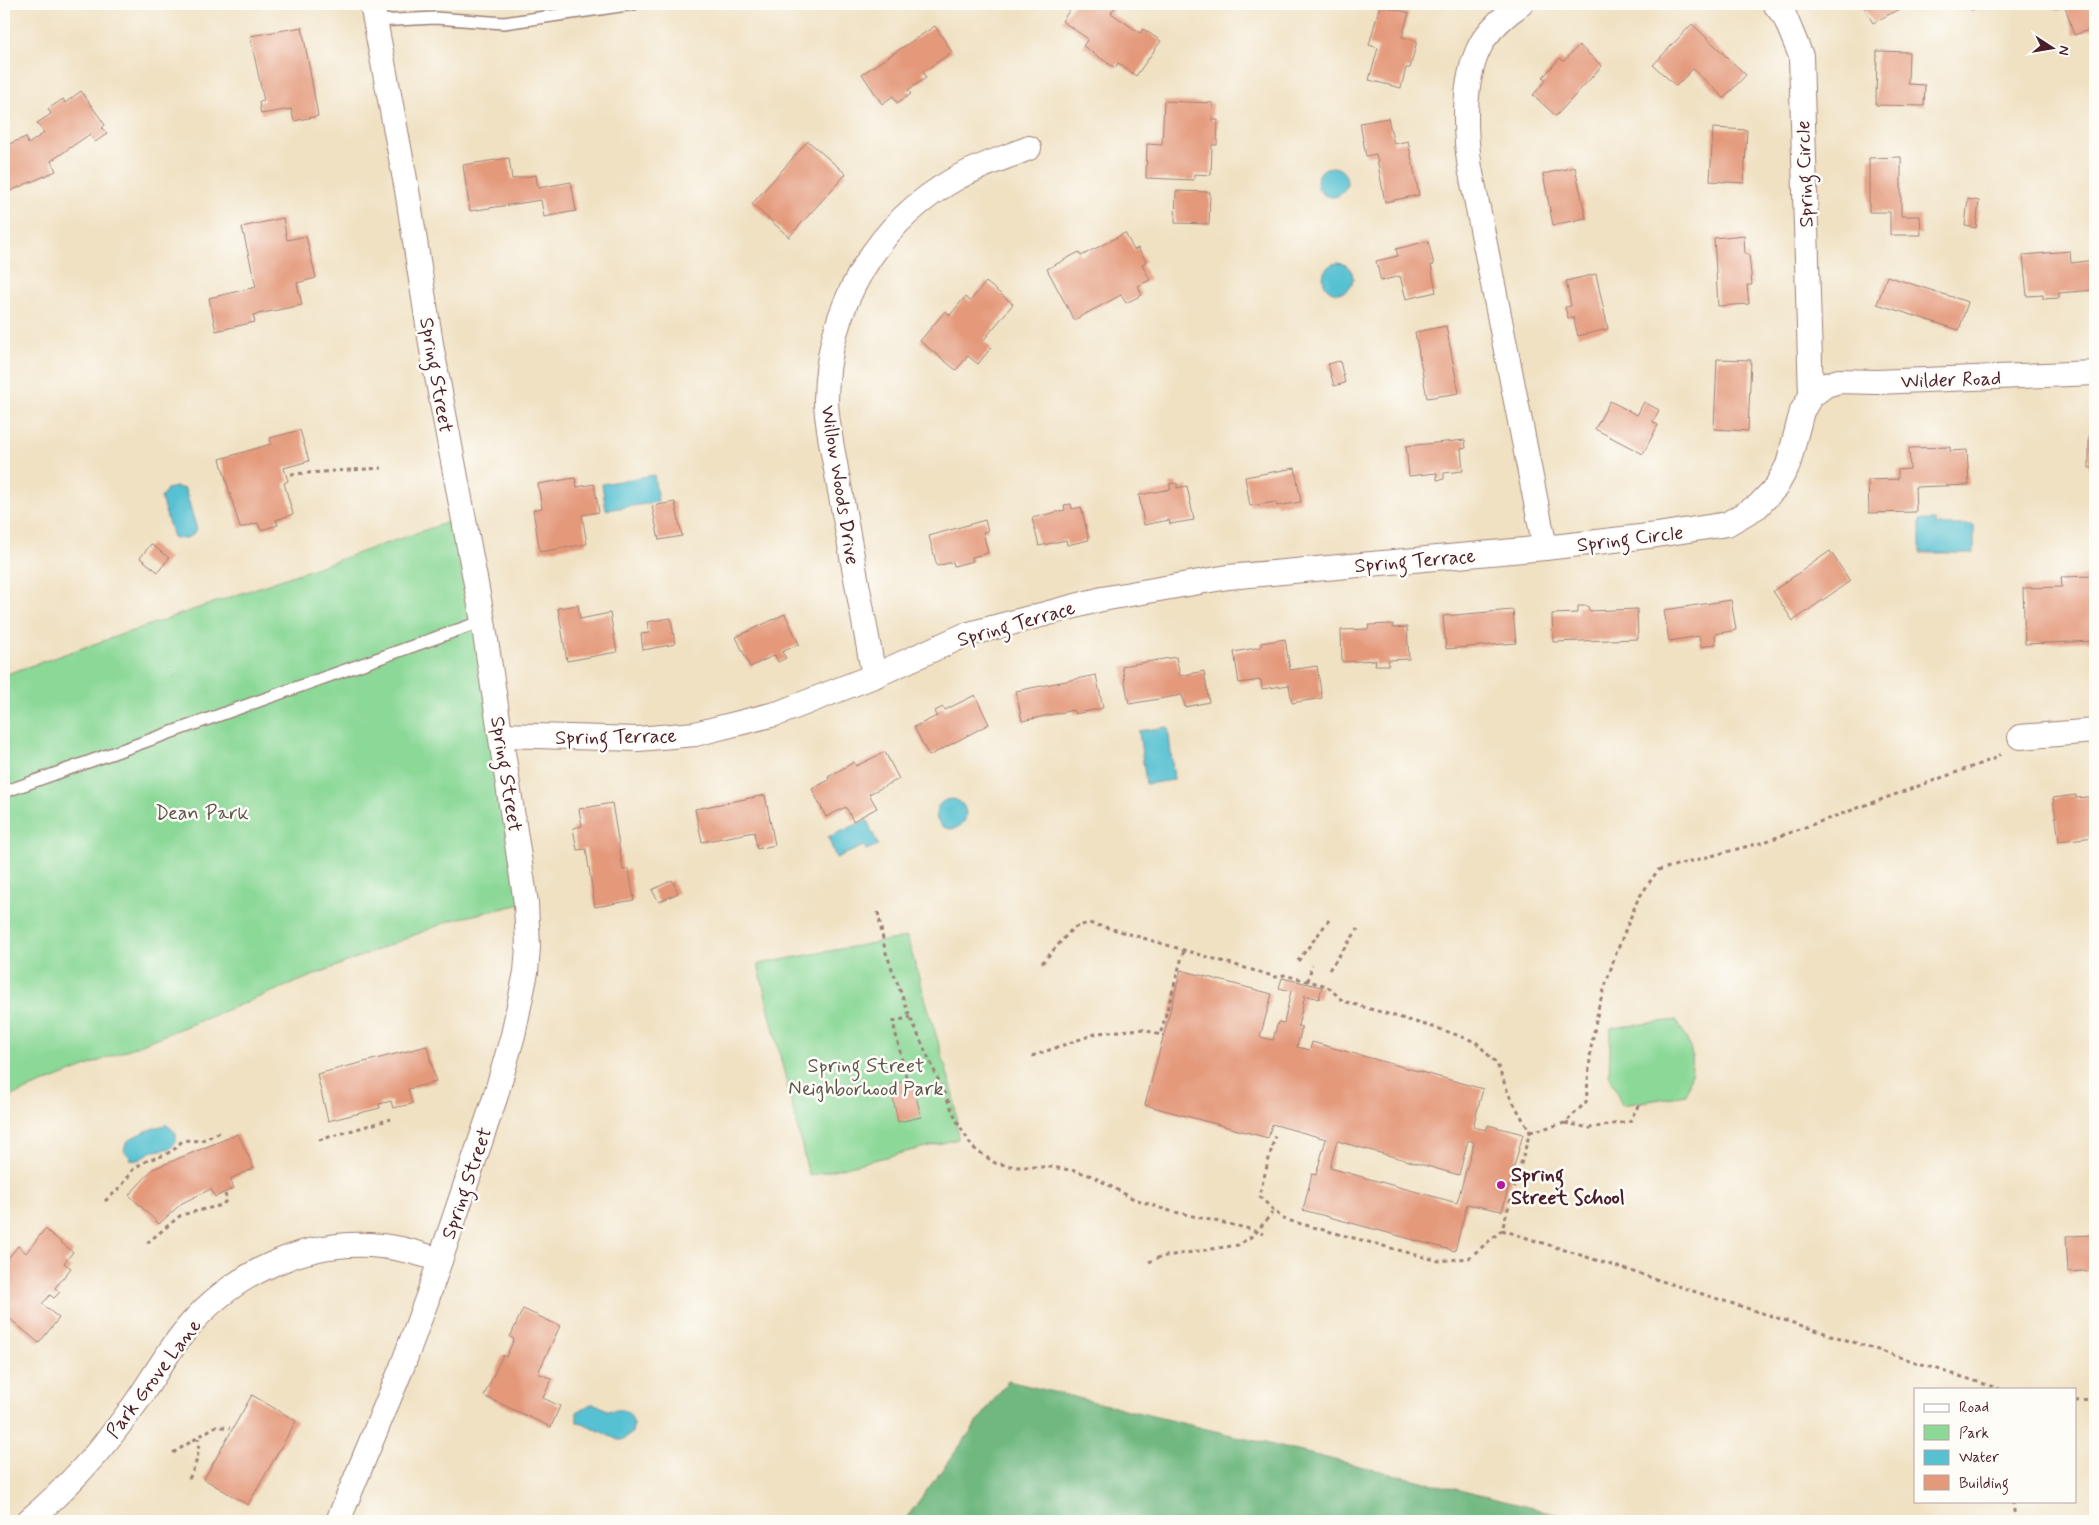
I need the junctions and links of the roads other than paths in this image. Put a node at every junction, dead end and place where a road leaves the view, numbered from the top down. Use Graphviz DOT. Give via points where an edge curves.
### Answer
graph roads {
  1 [pos="634,4"];
  2 [pos="1521,4"];
  3 [pos="1775,4"];
  4 [pos="374,12"];
  5 [pos="1029,148"];
  6 [pos="2095,373"];
  7 [pos="1811,396"];
  8 [pos="1545,548"];
  9 [pos="483,622"];
  10 [pos="874,676"];
  11 [pos="2095,731"];
  12 [pos="501,735"];
  13 [pos="2020,737"];
  14 [pos="4,792"];
  15 [pos="440,1260"];
  16 [pos="28,1521"];
  17 [pos="338,1521"];
  1 -- 4 [label="lane" via="504,23"];
  2 -- 8 [label="street" via="1484,39 1470,74 1466,115 1470,168"];
  3 -- 7 [label="street, Spring Circle" via="1785,17 1801,56"];
  4 -- 9 [label="street, Spring Street"];
  5 -- 10 [label="street, Willow Woods Drive" via="956,179 919,203 888,232 858,277 833,340 826,403"];
  6 -- 7 [label="street, Wilder Road" via="1839,381 1826,385"];
  7 -- 8 [label="street, Spring Circle" via="1802,411 1782,478 1758,506 1743,515 1727,524"];
  8 -- 10 [label="street, Spring Terrace" via="1228,577 1102,599 965,635"];
  9 -- 12 [label="street, Spring Street"];
  9 -- 14 [label="lane"];
  10 -- 12 [label="street, Spring Terrace" via="779,713 695,734 638,740"];
  11 -- 13 [label="street"];
  12 -- 15 [label="street, Spring Street" via="526,903 526,972 519,1011 495,1098"];
  15 -- 16 [label="street, Park Grove Lane" via="380,1246 336,1247 314,1250 271,1264 233,1286 184,1332 135,1404 82,1470"];
  15 -- 17 [label="street, Spring Street" via="402,1367"];
}
